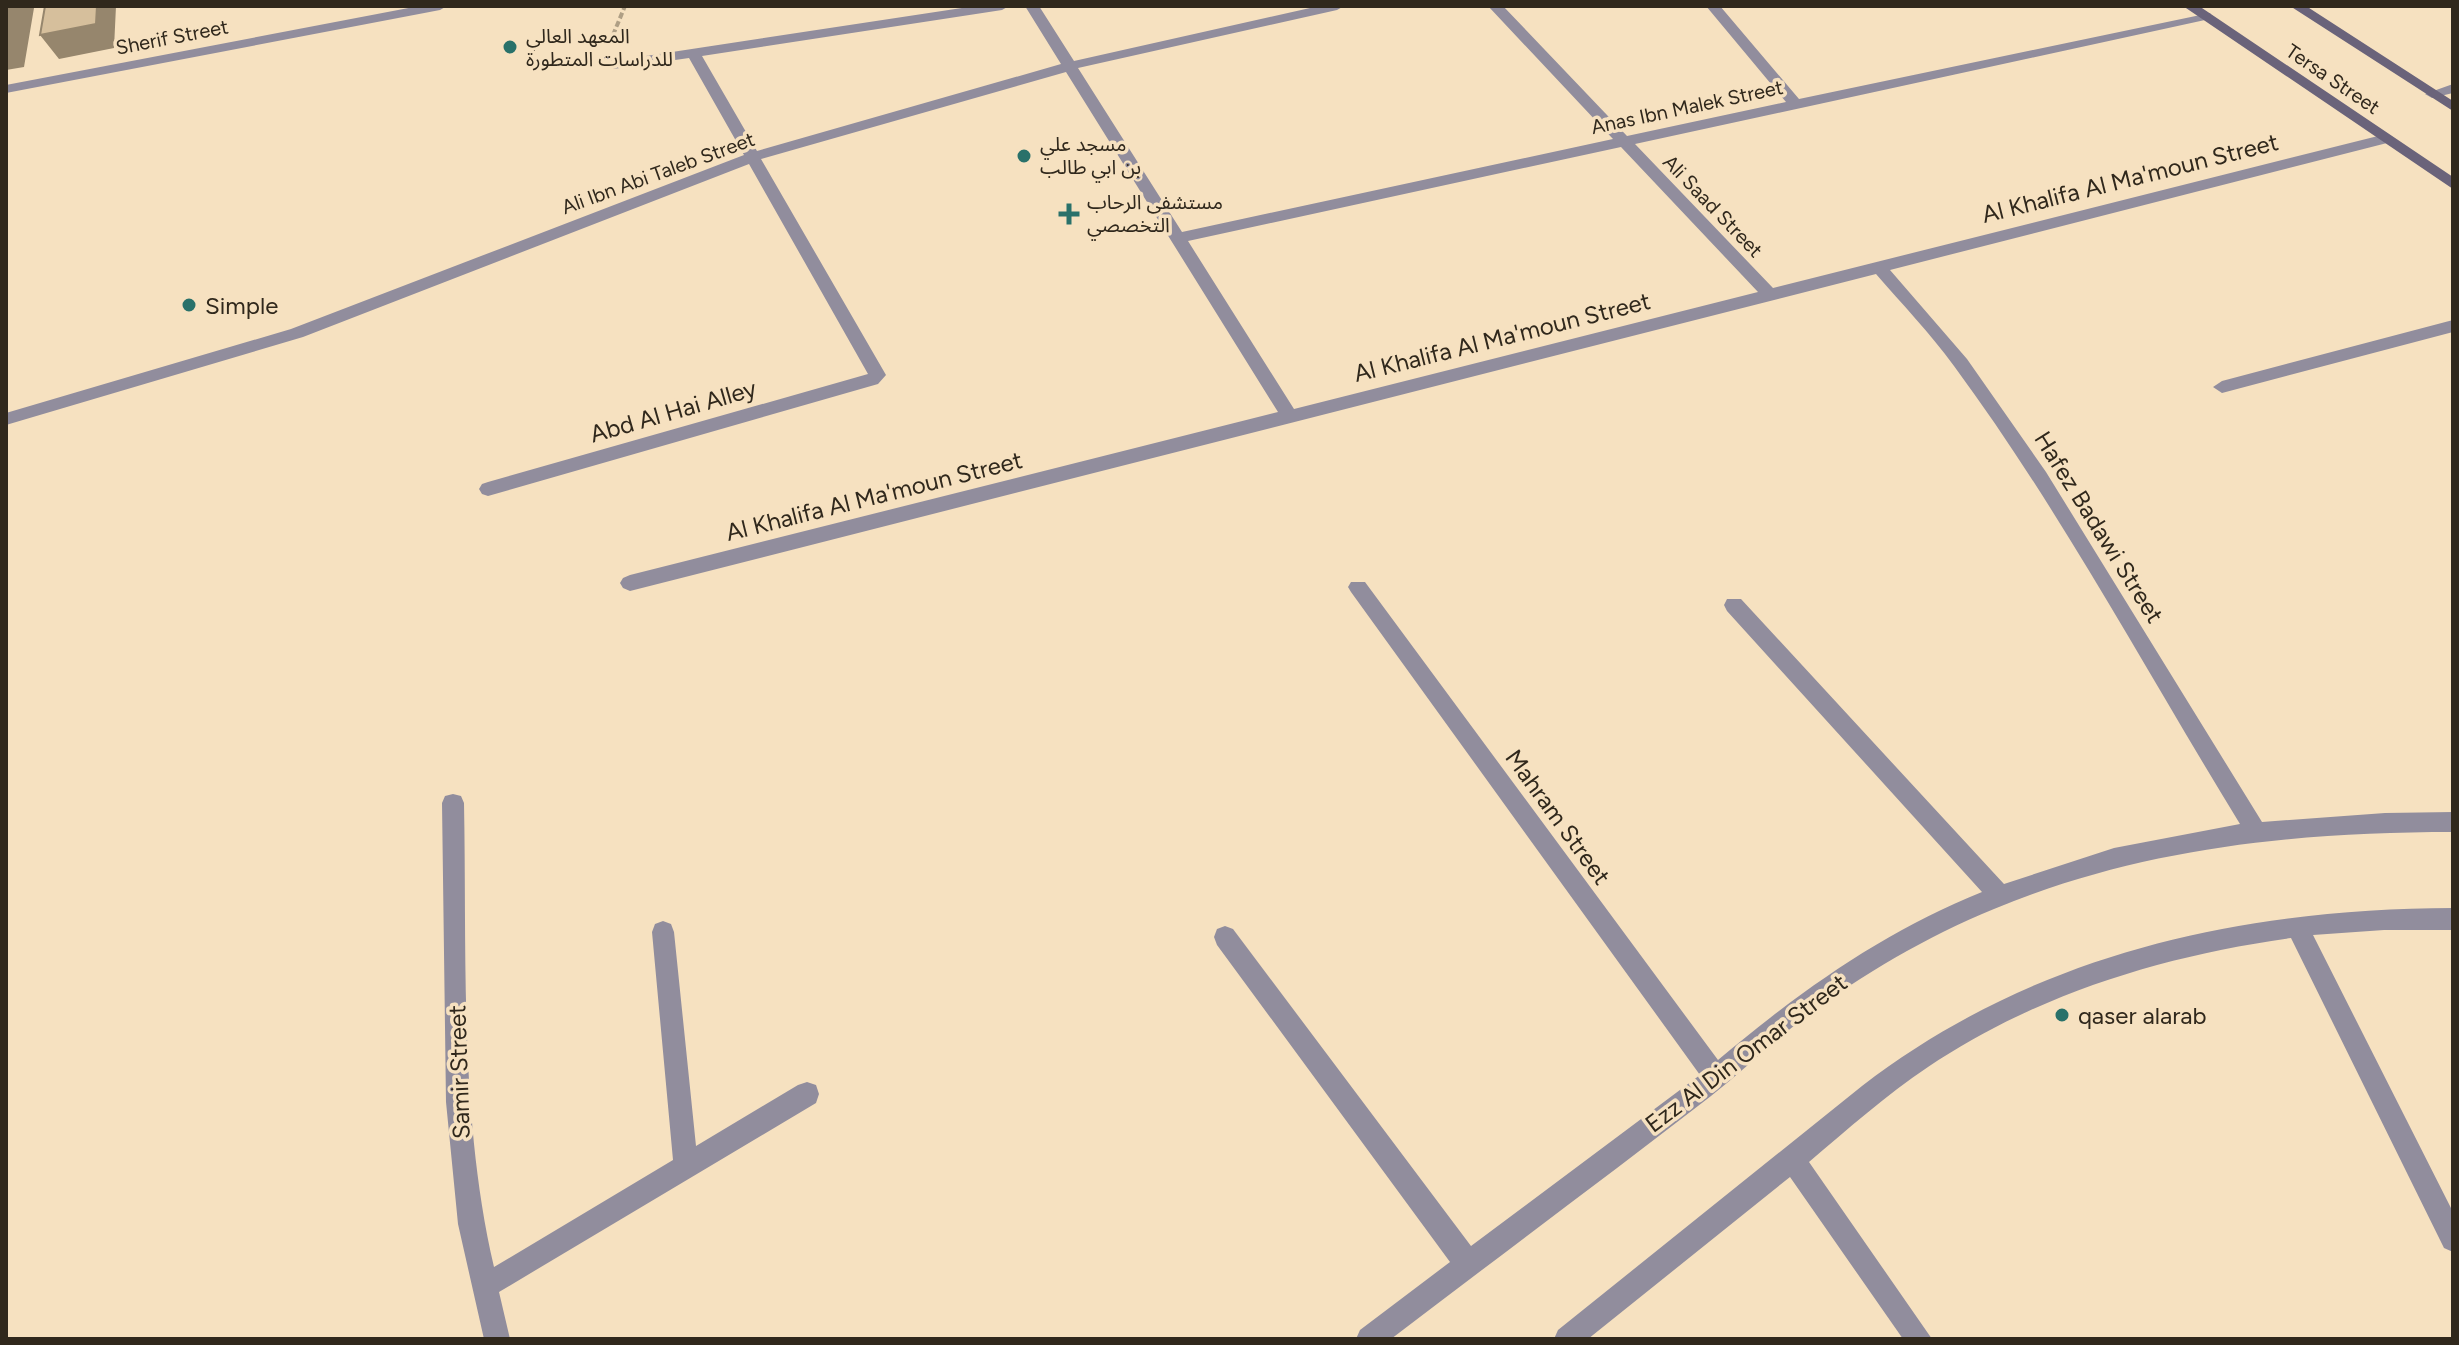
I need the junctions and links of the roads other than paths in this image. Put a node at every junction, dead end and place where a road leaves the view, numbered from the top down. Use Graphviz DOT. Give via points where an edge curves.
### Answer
graph roads {
  1 [pos="440,6"];
  2 [pos="1002,6"];
  3 [pos="1032,6"];
  4 [pos="1337,6"];
  5 [pos="1495,6"];
  6 [pos="1713,6"];
  7 [pos="2190,6"];
  8 [pos="2297,6"];
  9 [pos="2205,16"];
  10 [pos="693,53"];
  11 [pos="603,60"];
  12 [pos="1070,66"];
  13 [pos="2453,88"];
  14 [pos="6,89"];
  15 [pos="2432,94"];
  16 [pos="1795,104"];
  17 [pos="2453,107"];
  18 [pos="2386,139"];
  19 [pos="1624,141"];
  20 [pos="753,157"];
  21 [pos="2453,184"];
  22 [pos="1178,238"];
  23 [pos="1878,266"];
  24 [pos="1769,294"];
  25 [pos="2453,326"];
  26 [pos="2222,387"];
  27 [pos="1289,415"];
  28 [pos="6,419"];
  29 [pos="488,489"];
  30 [pos="630,583"];
  31 [pos="1358,587"];
  32 [pos="1734,605"];
  33 [pos="453,803"];
  34 [pos="2453,822"];
  35 [pos="2256,831"];
  36 [pos="2000,896"];
  37 [pos="2453,919"];
  38 [pos="2297,926"];
  39 [pos="663,932"];
  40 [pos="1225,937"];
  41 [pos="1716,1077"];
  42 [pos="807,1094"];
  43 [pos="1792,1159"];
  44 [pos="686,1167"];
  45 [pos="2453,1239"];
  46 [pos="1468,1264"];
  47 [pos="484,1287"];
  48 [pos="497,1339"];
  49 [pos="1369,1339"];
  50 [pos="1567,1339"];
  51 [pos="1919,1339"];
  1 -- 14 [label="street, Sherif Street"];
  2 -- 10 [label="street"];
  3 -- 12 [label="street"];
  4 -- 12 [label="street, Ali Ibn Abi Taleb Street"];
  5 -- 19 [label="street, Ali Saad Street"];
  6 -- 16 [label="street"];
  7 -- 9 [label="main road, Tersa Street"];
  8 -- 15 [label="main road, Tersa Street"];
  9 -- 16 [label="street, Anas Ibn Malek Street"];
  9 -- 18 [label="main road, Tersa Street"];
  10 -- 11 [label="street" via="613,65"];
  10 -- 20 [label="street"];
  12 -- 20 [label="street, Ali Ibn Abi Taleb Street"];
  12 -- 22 [label="street"];
  13 -- 15 [label="street"];
  15 -- 17 [label="main road, Tersa Street"];
  16 -- 19 [label="street, Anas Ibn Malek Street"];
  18 -- 21 [label="main road, Tersa Street"];
  18 -- 23 [label="street, Al Khalifa Al Ma'moun Street"];
  19 -- 22 [label="street, Anas Ibn Malek Street"];
  19 -- 24 [label="street, Ali Saad Street"];
  20 -- 28 [label="street, Ali Ibn Abi Taleb Street" via="297,333"];
  20 -- 29 [label="street, Abd Al Hai Alley" via="877,372 872,380"];
  22 -- 27 [label="street"];
  23 -- 24 [label="street, Al Khalifa Al Ma'moun Street"];
  23 -- 35 [label="street, Hafez Badawi Street" via="1959,360 2064,513"];
  24 -- 27 [label="street, Al Khalifa Al Ma'moun Street"];
  25 -- 26 [label="street"];
  27 -- 30 [label="street, Al Khalifa Al Ma'moun Street"];
  31 -- 41 [label="street, Mahram Street"];
  32 -- 36 [label="street"];
  33 -- 47 [label="street, Samir Street" via="458,1102 471,1224"];
  34 -- 35 [label="street, Ezz Al Din Omar Street"];
  35 -- 36 [label="street, Ezz Al Din Omar Street" via="2167,845 2081,867"];
  36 -- 41 [label="street, Ezz Al Din Omar Street" via="1853,972 1783,1020"];
  37 -- 38 [label="street"];
  38 -- 43 [label="street" via="2140,958 2007,1010 1924,1056"];
  38 -- 45 [label="street"];
  39 -- 44 [label="street"];
  40 -- 46 [label="street"];
  41 -- 46 [label="street, Ezz Al Din Omar Street"];
  42 -- 44 [label="street"];
  43 -- 50 [label="street"];
  43 -- 51 [label="street"];
  44 -- 47 [label="street"];
  46 -- 49 [label="street, Ezz Al Din Omar Street"];
  47 -- 48 [label="street, Samir Street"];
}
